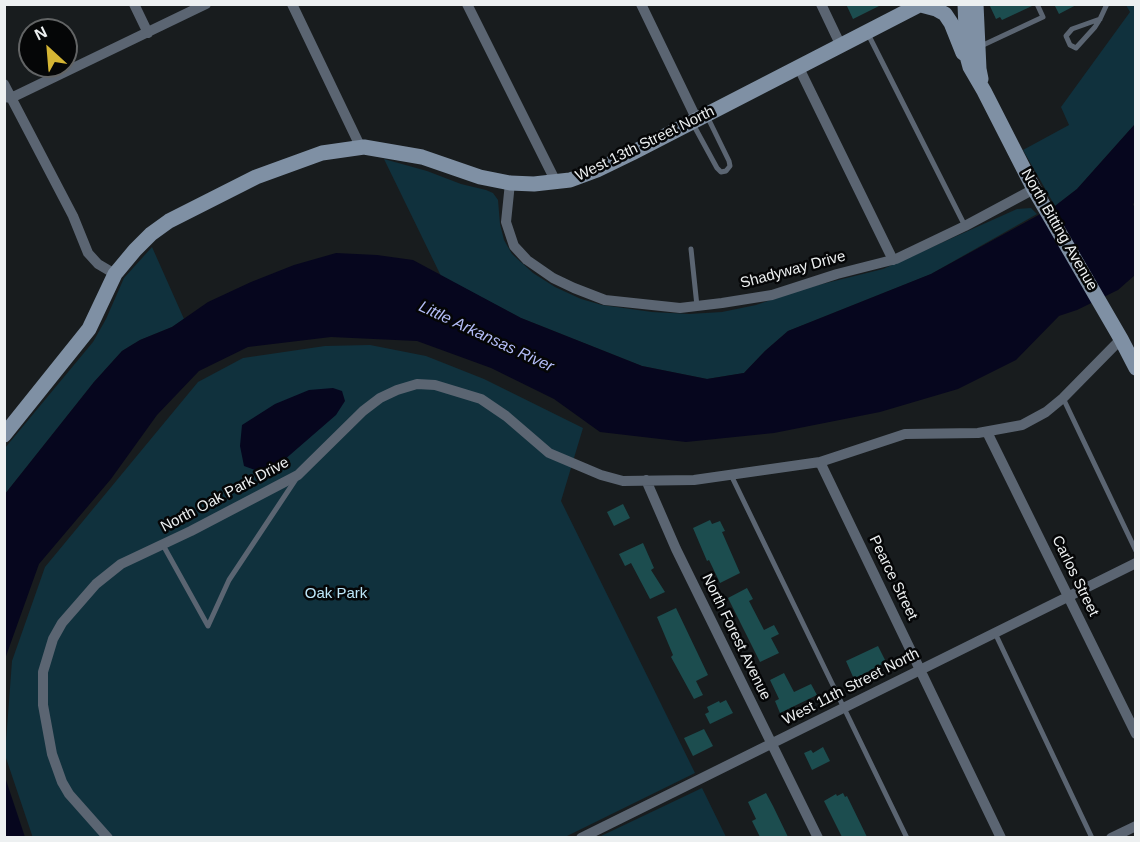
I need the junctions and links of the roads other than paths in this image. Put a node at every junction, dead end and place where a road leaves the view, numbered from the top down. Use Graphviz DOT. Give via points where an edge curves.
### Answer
graph roads {
  1 [pos="134,4"];
  2 [pos="206,4"];
  3 [pos="292,4"];
  4 [pos="467,4"];
  5 [pos="641,4"];
  6 [pos="821,4"];
  7 [pos="965,4"];
  8 [pos="976,4"];
  9 [pos="1037,4"];
  10 [pos="1107,4"];
  11 [pos="921,5"];
  12 [pos="1100,19"];
  13 [pos="868,32"];
  14 [pos="148,33"];
  15 [pos="841,46"];
  16 [pos="978,48"];
  17 [pos="970,67"];
  18 [pos="799,68"];
  19 [pos="4,84"];
  20 [pos="984,91"];
  21 [pos="7,99"];
  22 [pos="699,119"];
  23 [pos="361,148"];
  24 [pos="556,182"];
  25 [pos="510,183"];
  26 [pos="1034,189"];
  27 [pos="965,226"];
  28 [pos="691,249"];
  29 [pos="892,260"];
  30 [pos="115,274"];
  31 [pos="697,306"];
  32 [pos="1121,339"];
  33 [pos="1136,368"];
  34 [pos="1063,398"];
  35 [pos="987,432"];
  36 [pos="4,435"];
  37 [pos="820,462"];
  38 [pos="298,475"];
  39 [pos="731,475"];
  40 [pos="646,480"];
  41 [pos="163,544"];
  42 [pos="1136,551"];
  43 [pos="1136,563"];
  44 [pos="1068,596"];
  45 [pos="995,632"];
  46 [pos="921,669"];
  47 [pos="845,707"];
  48 [pos="1136,734"];
  49 [pos="771,744"];
  50 [pos="1136,825"];
  51 [pos="108,837"];
  52 [pos="581,837"];
  53 [pos="818,837"];
  54 [pos="907,837"];
  55 [pos="1001,837"];
  56 [pos="1092,837"];
  57 [pos="1111,837"];
  1 -- 14 [label="street"];
  2 -- 14 [label="street"];
  3 -- 23 [label="street"];
  4 -- 24 [label="street"];
  5 -- 22 [label="street"];
  6 -- 15 [label="street"];
  7 -- 17 [label="street, North Bitting Avenue"];
  8 -- 16 [label="street, North Bitting Avenue"];
  9 -- 16 [label="lane" via="1043,17"];
  10 -- 12 [label="lane"];
  11 -- 13 [label="street, West 13th Street North"];
  11 -- 17 [label="street" via="945,15"];
  12 -- 12 [label="lane" via="1076,48 1070,45 1066,36 1072,29"];
  13 -- 15 [label="street, West 13th Street North"];
  13 -- 27 [label="lane"];
  14 -- 21 [label="street"];
  15 -- 18 [label="street, West 13th Street North"];
  16 -- 20 [label="street, North Bitting Avenue"];
  17 -- 20 [label="street, North Bitting Avenue"];
  18 -- 22 [label="street, West 13th Street North"];
  18 -- 29 [label="street"];
  19 -- 21 [label="street"];
  20 -- 26 [label="street, North Bitting Avenue"];
  21 -- 30 [label="street" via="73,216 88,253"];
  22 -- 22 [label="lane" via="717,168 726,171 729,161"];
  22 -- 24 [label="street, West 13th Street North" via="597,170"];
  23 -- 25 [label="street, West 13th Street North" via="422,157"];
  23 -- 30 [label="street, West 13th Street North" via="322,153 291,163 190,210 151,234"];
  24 -- 25 [label="street, West 13th Street North"];
  25 -- 31 [label="street, Shadyway Drive" via="507,222 514,246 553,278 605,300 680,308"];
  26 -- 27 [label="street, Shadyway Drive"];
  26 -- 32 [label="street, North Bitting Avenue"];
  27 -- 29 [label="street, Shadyway Drive"];
  28 -- 31 [label="lane"];
  29 -- 31 [label="street, Shadyway Drive" via="772,295"];
  30 -- 36 [label="street, West 13th Street North" via="89,329"];
  32 -- 33 [label="street, North Bitting Avenue"];
  32 -- 34 [label="street, North Oak Park Drive"];
  34 -- 35 [label="street, North Oak Park Drive" via="1022,425"];
  34 -- 42 [label="lane"];
  35 -- 37 [label="street, North Oak Park Drive" via="905,434"];
  35 -- 44 [label="street, Carlos Street"];
  37 -- 39 [label="street, North Oak Park Drive"];
  37 -- 46 [label="street, Pearce Street"];
  38 -- 40 [label="street, North Oak Park Drive" via="363,411 380,398 417,384 435,385 481,399 549,453 573,464 623,480"];
  38 -- 41 [label="street, North Oak Park Drive"];
  38 -- 41 [label="lane" via="230,580 208,626"];
  39 -- 40 [label="street, North Oak Park Drive"];
  39 -- 47 [label="lane"];
  40 -- 49 [label="street, North Forest Avenue"];
  41 -- 51 [label="street, North Oak Park Drive" via="121,564 96,584 62,623 43,672 43,705 57,769 69,794"];
  43 -- 44 [label="street, West 11th Street North"];
  44 -- 45 [label="street, West 11th Street North"];
  44 -- 48 [label="street, Carlos Street"];
  45 -- 46 [label="street, West 11th Street North"];
  45 -- 56 [label="lane"];
  46 -- 47 [label="street, West 11th Street North"];
  46 -- 55 [label="street, Pearce Street"];
  47 -- 49 [label="street, West 11th Street North"];
  47 -- 54 [label="lane"];
  49 -- 52 [label="street, West 11th Street North"];
  49 -- 53 [label="street, North Forest Avenue"];
  50 -- 57 [label="street"];
}
